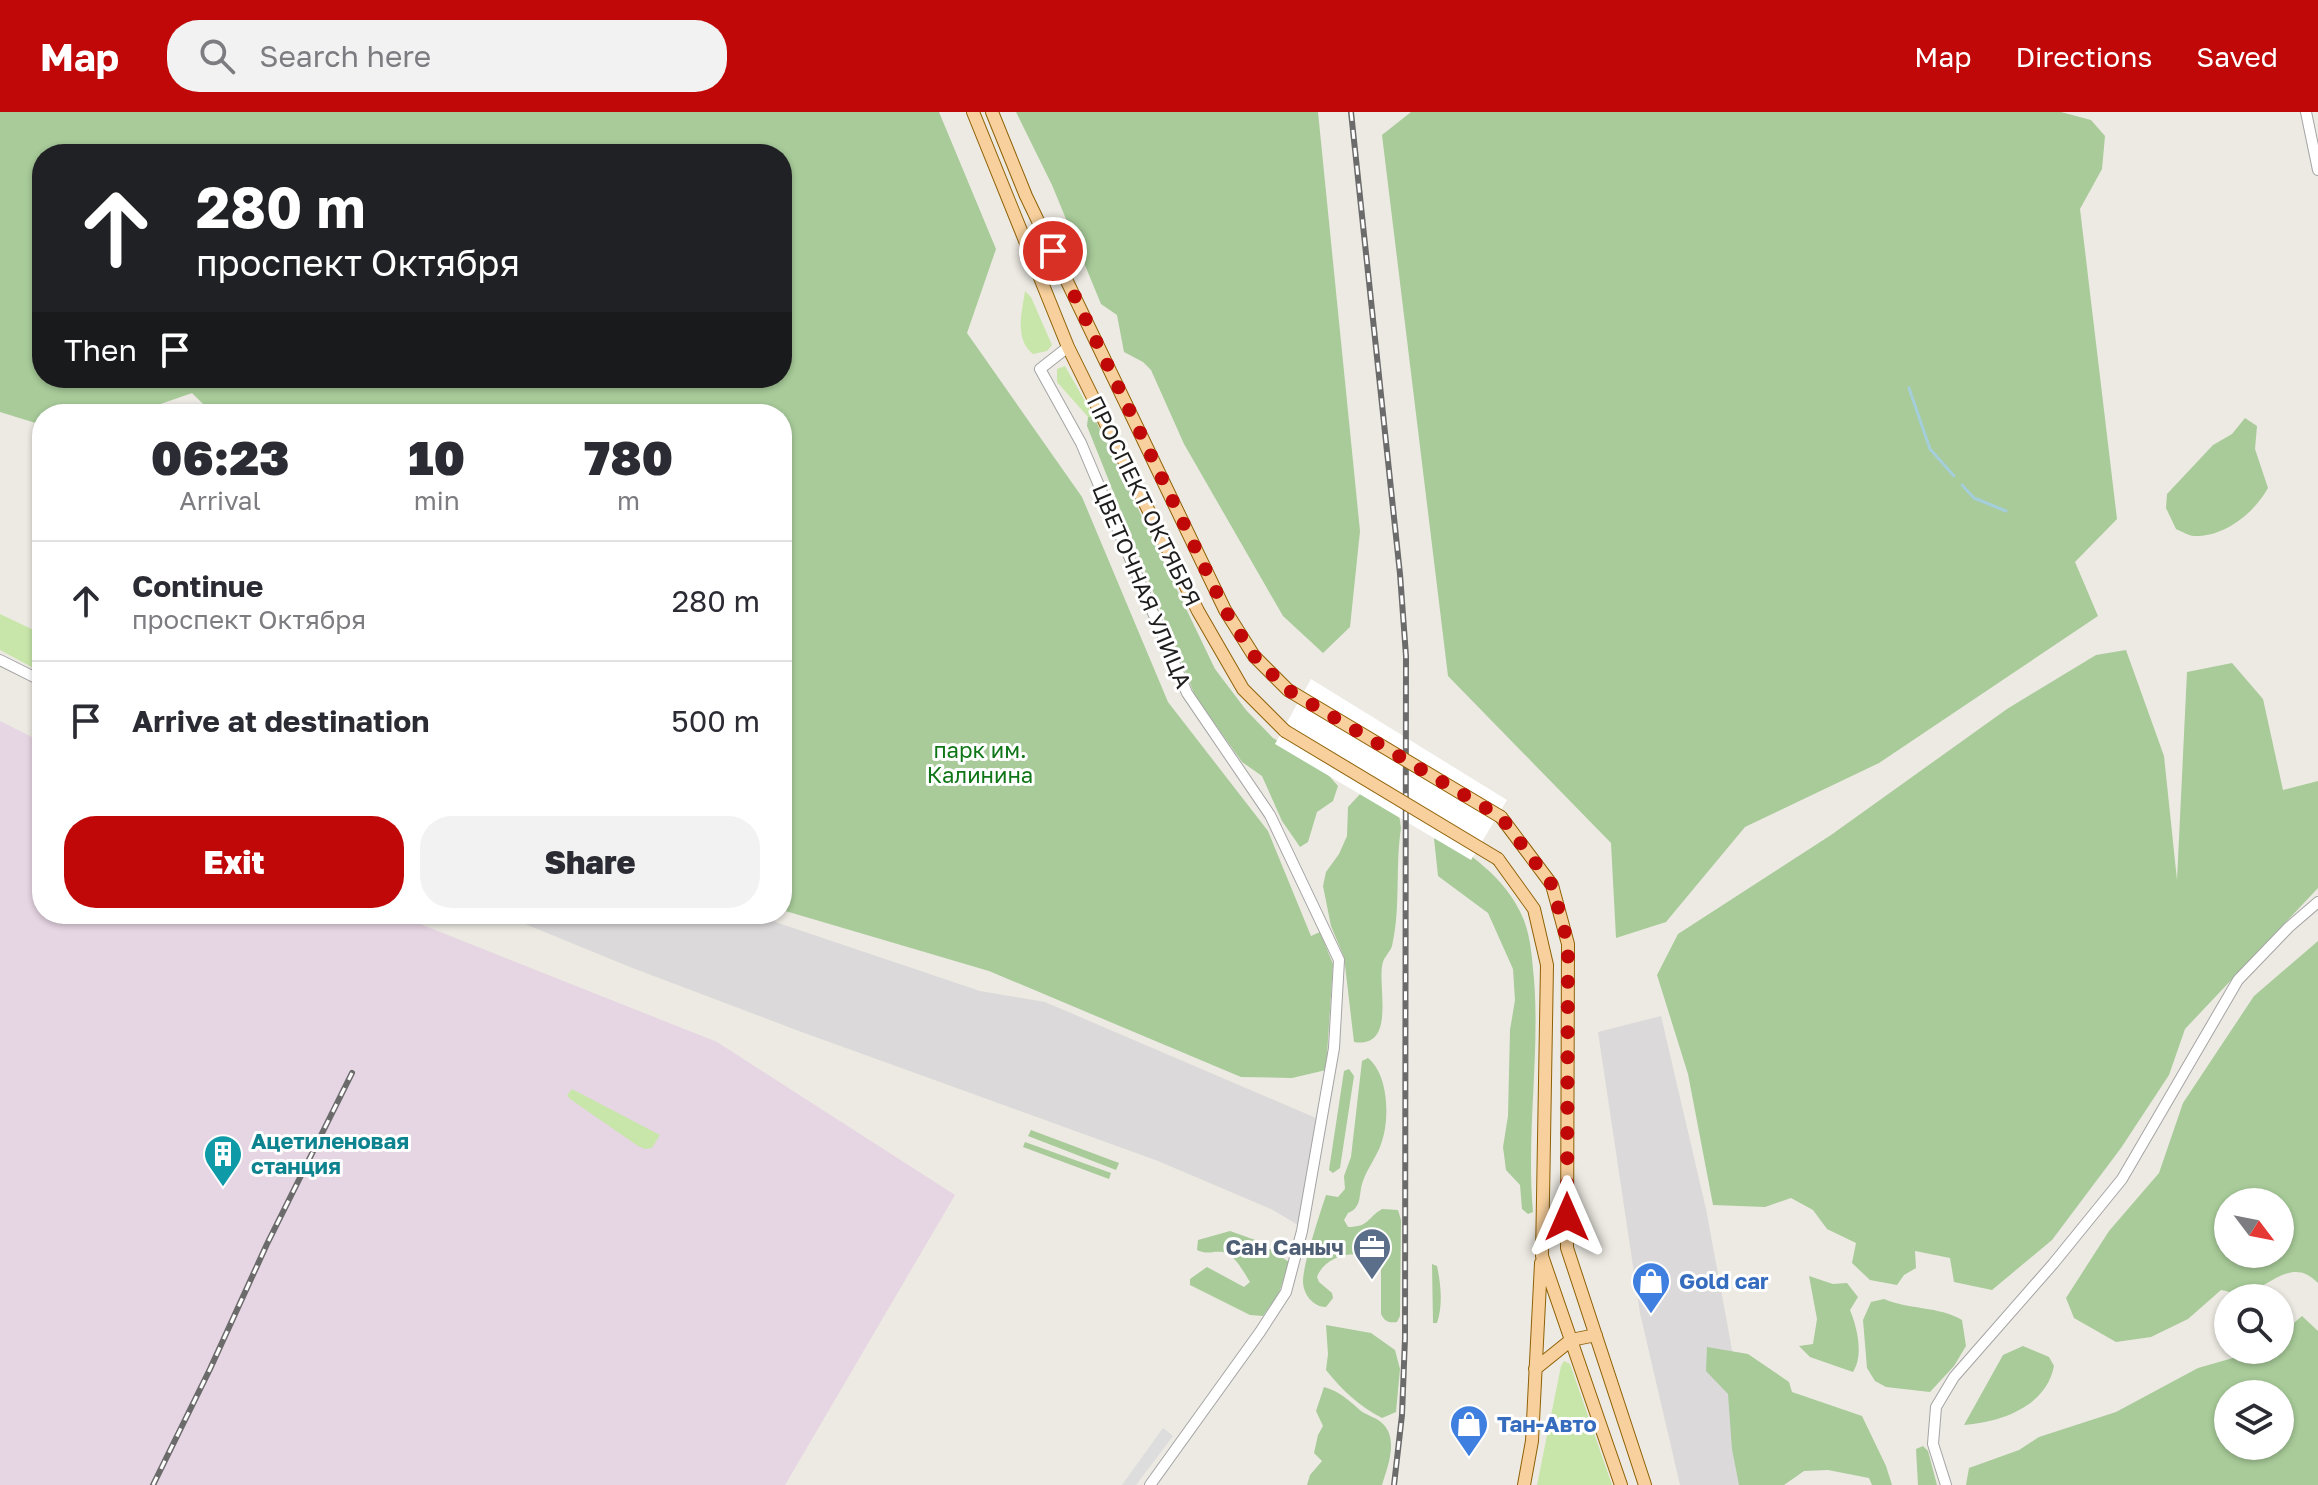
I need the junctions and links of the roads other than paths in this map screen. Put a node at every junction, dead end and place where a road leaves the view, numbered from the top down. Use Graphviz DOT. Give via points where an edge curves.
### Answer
graph roads {
  1 [pos="973,112"];
  2 [pos="992,112"];
  3 [pos="2306,112"];
  4 [pos="2318,170"];
  5 [pos="1068,347"];
  6 [pos="0,660"];
  7 [pos="32,676"];
  8 [pos="2318,902"];
  9 [pos="1542,1256"];
  10 [pos="1596,1335"];
  11 [pos="1571,1340"];
  12 [pos="1535,1369"];
  13 [pos="1150,1485"];
  14 [pos="1524,1485"];
  15 [pos="1621,1485"];
  16 [pos="1645,1485"];
  17 [pos="1946,1485"];
  1 -- 5 [label="main road, ПРОСПЕКТ ОКТЯБРЯ"];
  2 -- 10 [label="main road, ПРОСПЕКТ ОКТЯБРЯ, bridge" via="1026,196 1225,610 1254,656 1288,690 1501,817 1552,885 1568,944 1567,1248"];
  3 -- 4 [label="street"];
  5 -- 9 [label="main road, ПРОСПЕКТ ОКТЯБРЯ, bridge" via="1198,611 1243,689 1285,731 1498,859 1534,909 1547,965"];
  5 -- 13 [label="street, ЦВЕТОЧНАЯ УЛИЦА" via="1040,369 1081,443 1187,693 1270,815 1339,960 1334,1048 1286,1292"];
  6 -- 7 [label="street"];
  8 -- 17 [label="street" via="2238,980 2122,1179 1954,1377 1936,1407 1933,1444"];
  9 -- 11 [label="main road"];
  9 -- 12 [label="main road"];
  10 -- 11 [label="main road"];
  10 -- 16 [label="main road"];
  11 -- 12 [label="main road"];
  11 -- 15 [label="main road"];
  12 -- 14 [label="main road"];
}
